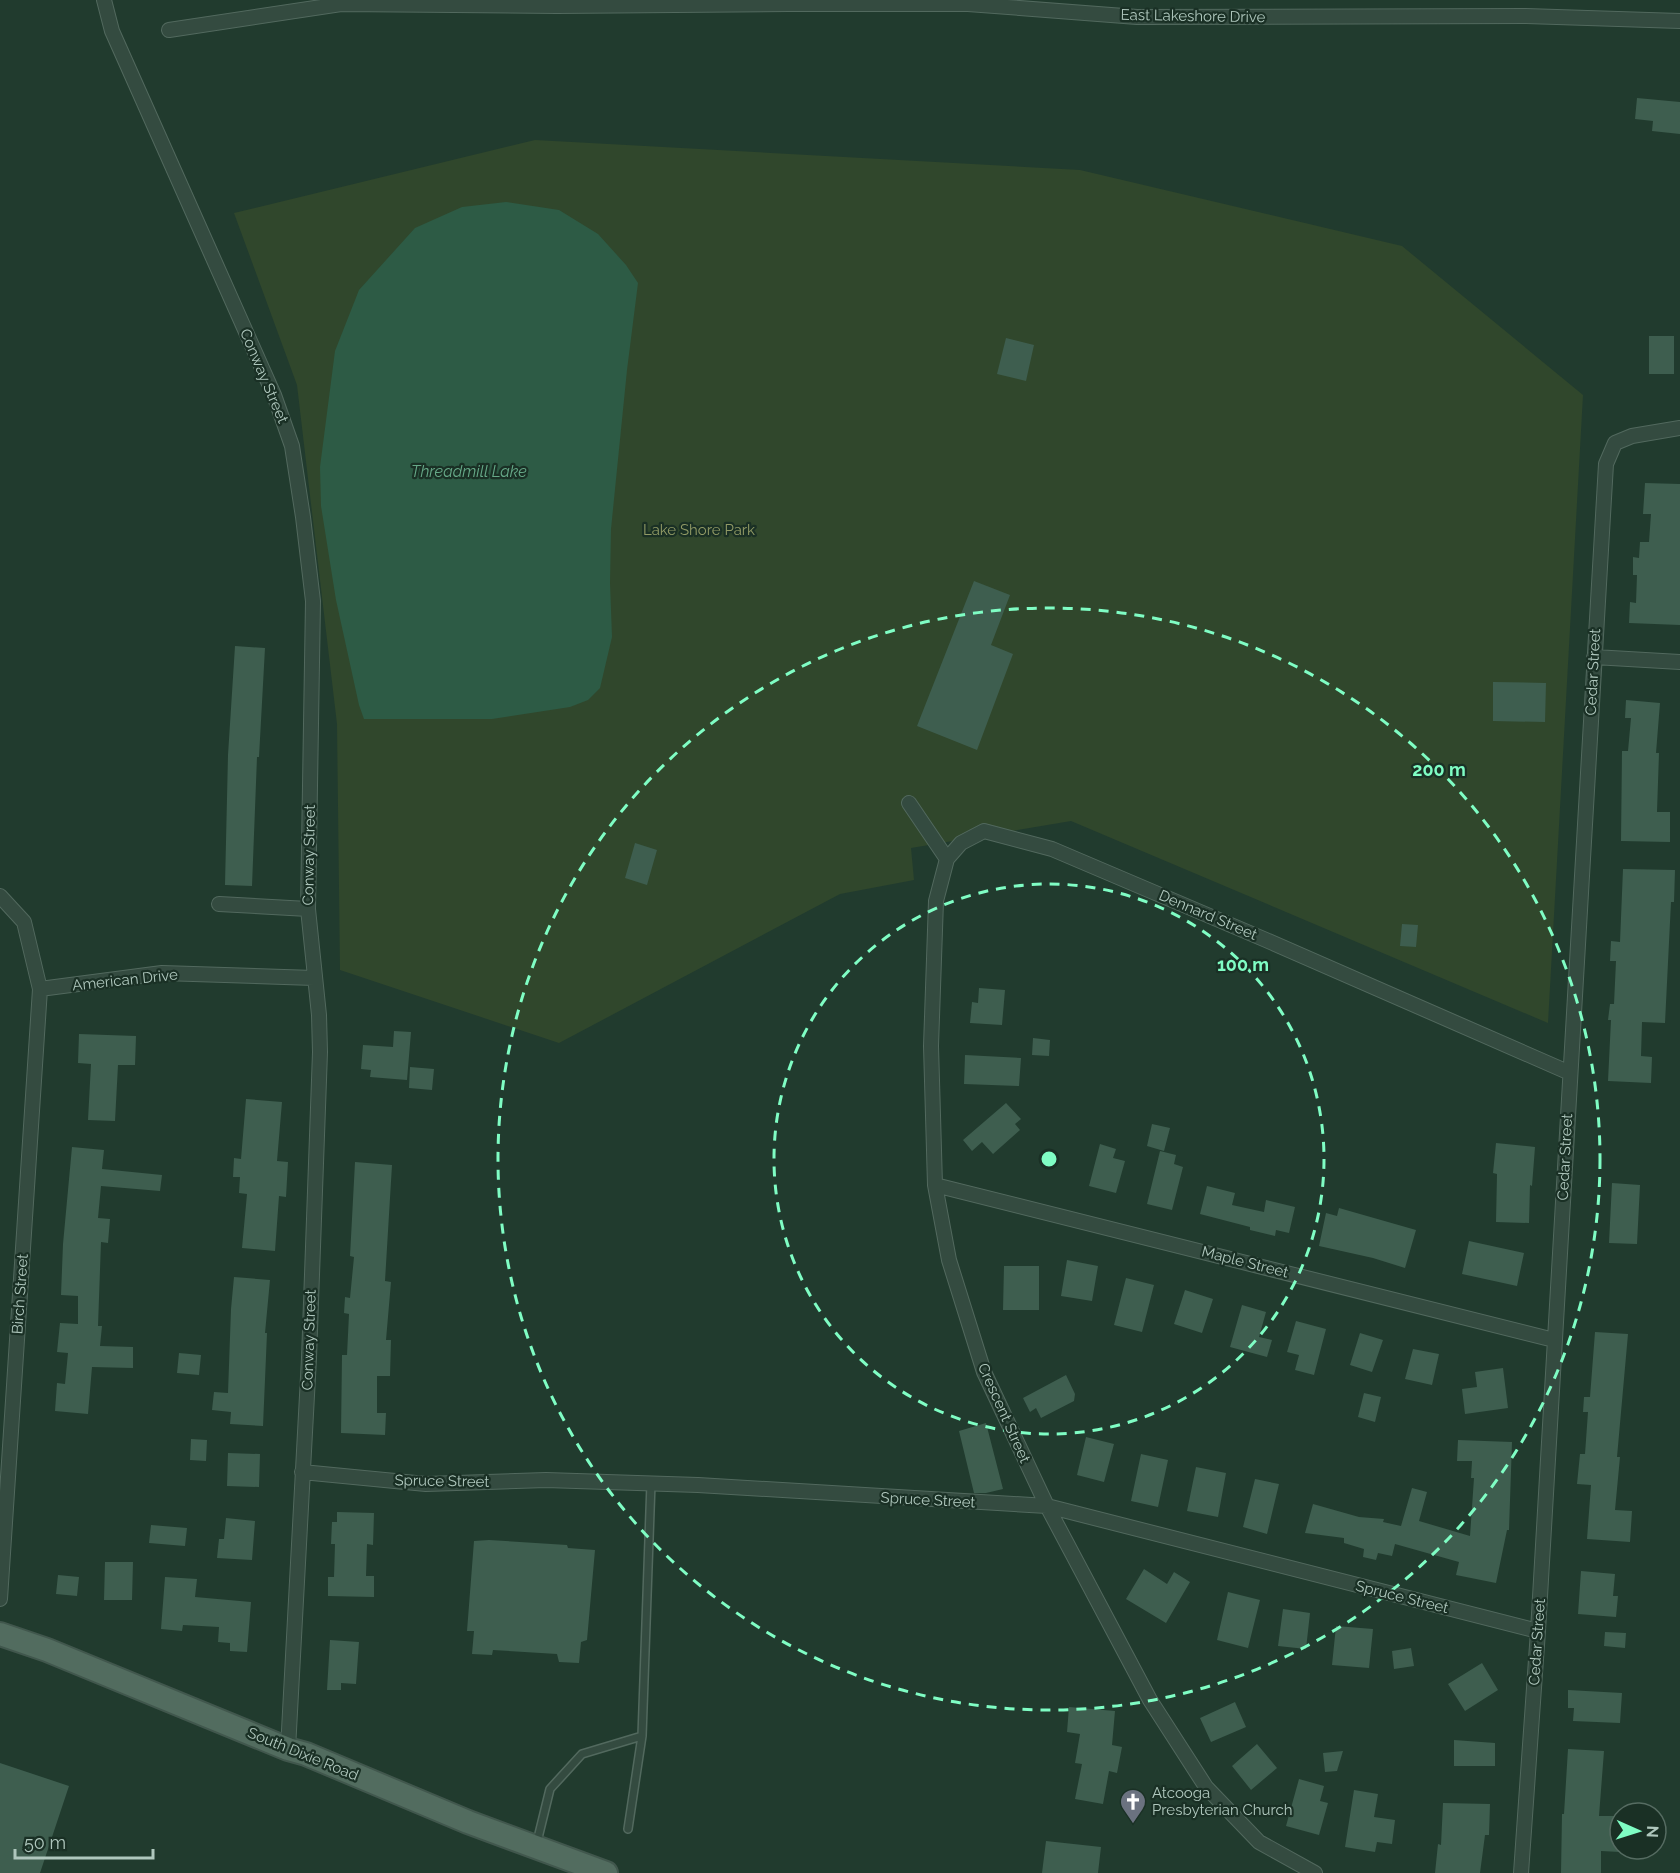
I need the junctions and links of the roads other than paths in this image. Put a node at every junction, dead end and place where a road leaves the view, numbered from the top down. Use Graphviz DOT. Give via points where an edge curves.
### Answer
graph roads {
  1 [pos="104,0"];
  2 [pos="1680,21"];
  3 [pos="169,30"];
  4 [pos="1680,428"];
  5 [pos="1593,657"];
  6 [pos="1680,662"];
  7 [pos="909,803"];
  8 [pos="947,859"];
  9 [pos="0,896"];
  10 [pos="219,904"];
  11 [pos="308,909"];
  12 [pos="315,978"];
  13 [pos="40,990"];
  14 [pos="1570,1073"];
  15 [pos="935,1185"];
  16 [pos="1554,1340"];
  17 [pos="302,1472"];
  18 [pos="651,1483"];
  19 [pos="1047,1506"];
  20 [pos="0,1599"];
  21 [pos="1538,1631"];
  22 [pos="0,1634"];
  23 [pos="642,1736"];
  24 [pos="288,1749"];
  25 [pos="628,1829"];
  26 [pos="536,1847"];
  27 [pos="606,1873"];
  28 [pos="1315,1873"];
  29 [pos="1521,1873"];
  1 -- 11 [label="street, Conway Street" via="112,32 274,394 292,446 314,601"];
  2 -- 3 [label="street, East Lakeshore Drive" via="1526,16 1137,17 968,4 341,4"];
  4 -- 5 [label="street, Cedar Street" via="1615,443 1606,464"];
  5 -- 6 [label="street"];
  5 -- 14 [label="street, Cedar Street"];
  7 -- 8 [label="street"];
  8 -- 14 [label="street, Dennard Street" via="961,843 984,831 1052,849"];
  8 -- 15 [label="street, Crescent Street" via="936,901 932,1023"];
  9 -- 13 [label="street" via="24,922"];
  10 -- 11 [label="street"];
  11 -- 12 [label="street, Conway Street"];
  12 -- 13 [label="street, American Drive" via="162,973"];
  12 -- 17 [label="street, Conway Street" via="319,1112"];
  13 -- 20 [label="street, Birch Street"];
  14 -- 16 [label="street, Cedar Street"];
  15 -- 16 [label="street, Maple Street"];
  15 -- 19 [label="street, Crescent Street" via="950,1260 984,1371"];
  16 -- 21 [label="street, Cedar Street"];
  17 -- 18 [label="street, Spruce Street" via="426,1484 546,1480"];
  17 -- 24 [label="street, Conway Street"];
  18 -- 19 [label="street, Spruce Street"];
  18 -- 23 [label="lane"];
  19 -- 21 [label="street, Spruce Street"];
  19 -- 28 [label="street, Crescent Street" via="1150,1700 1206,1787 1259,1842"];
  21 -- 29 [label="street, Cedar Street"];
  22 -- 24 [label="main road, South Dixie Road"];
  23 -- 25 [label="lane"];
  23 -- 26 [label="lane" via="582,1754 550,1789"];
  24 -- 26 [label="main road, South Dixie Road"];
  26 -- 27 [label="main road, South Dixie Road"];
}
